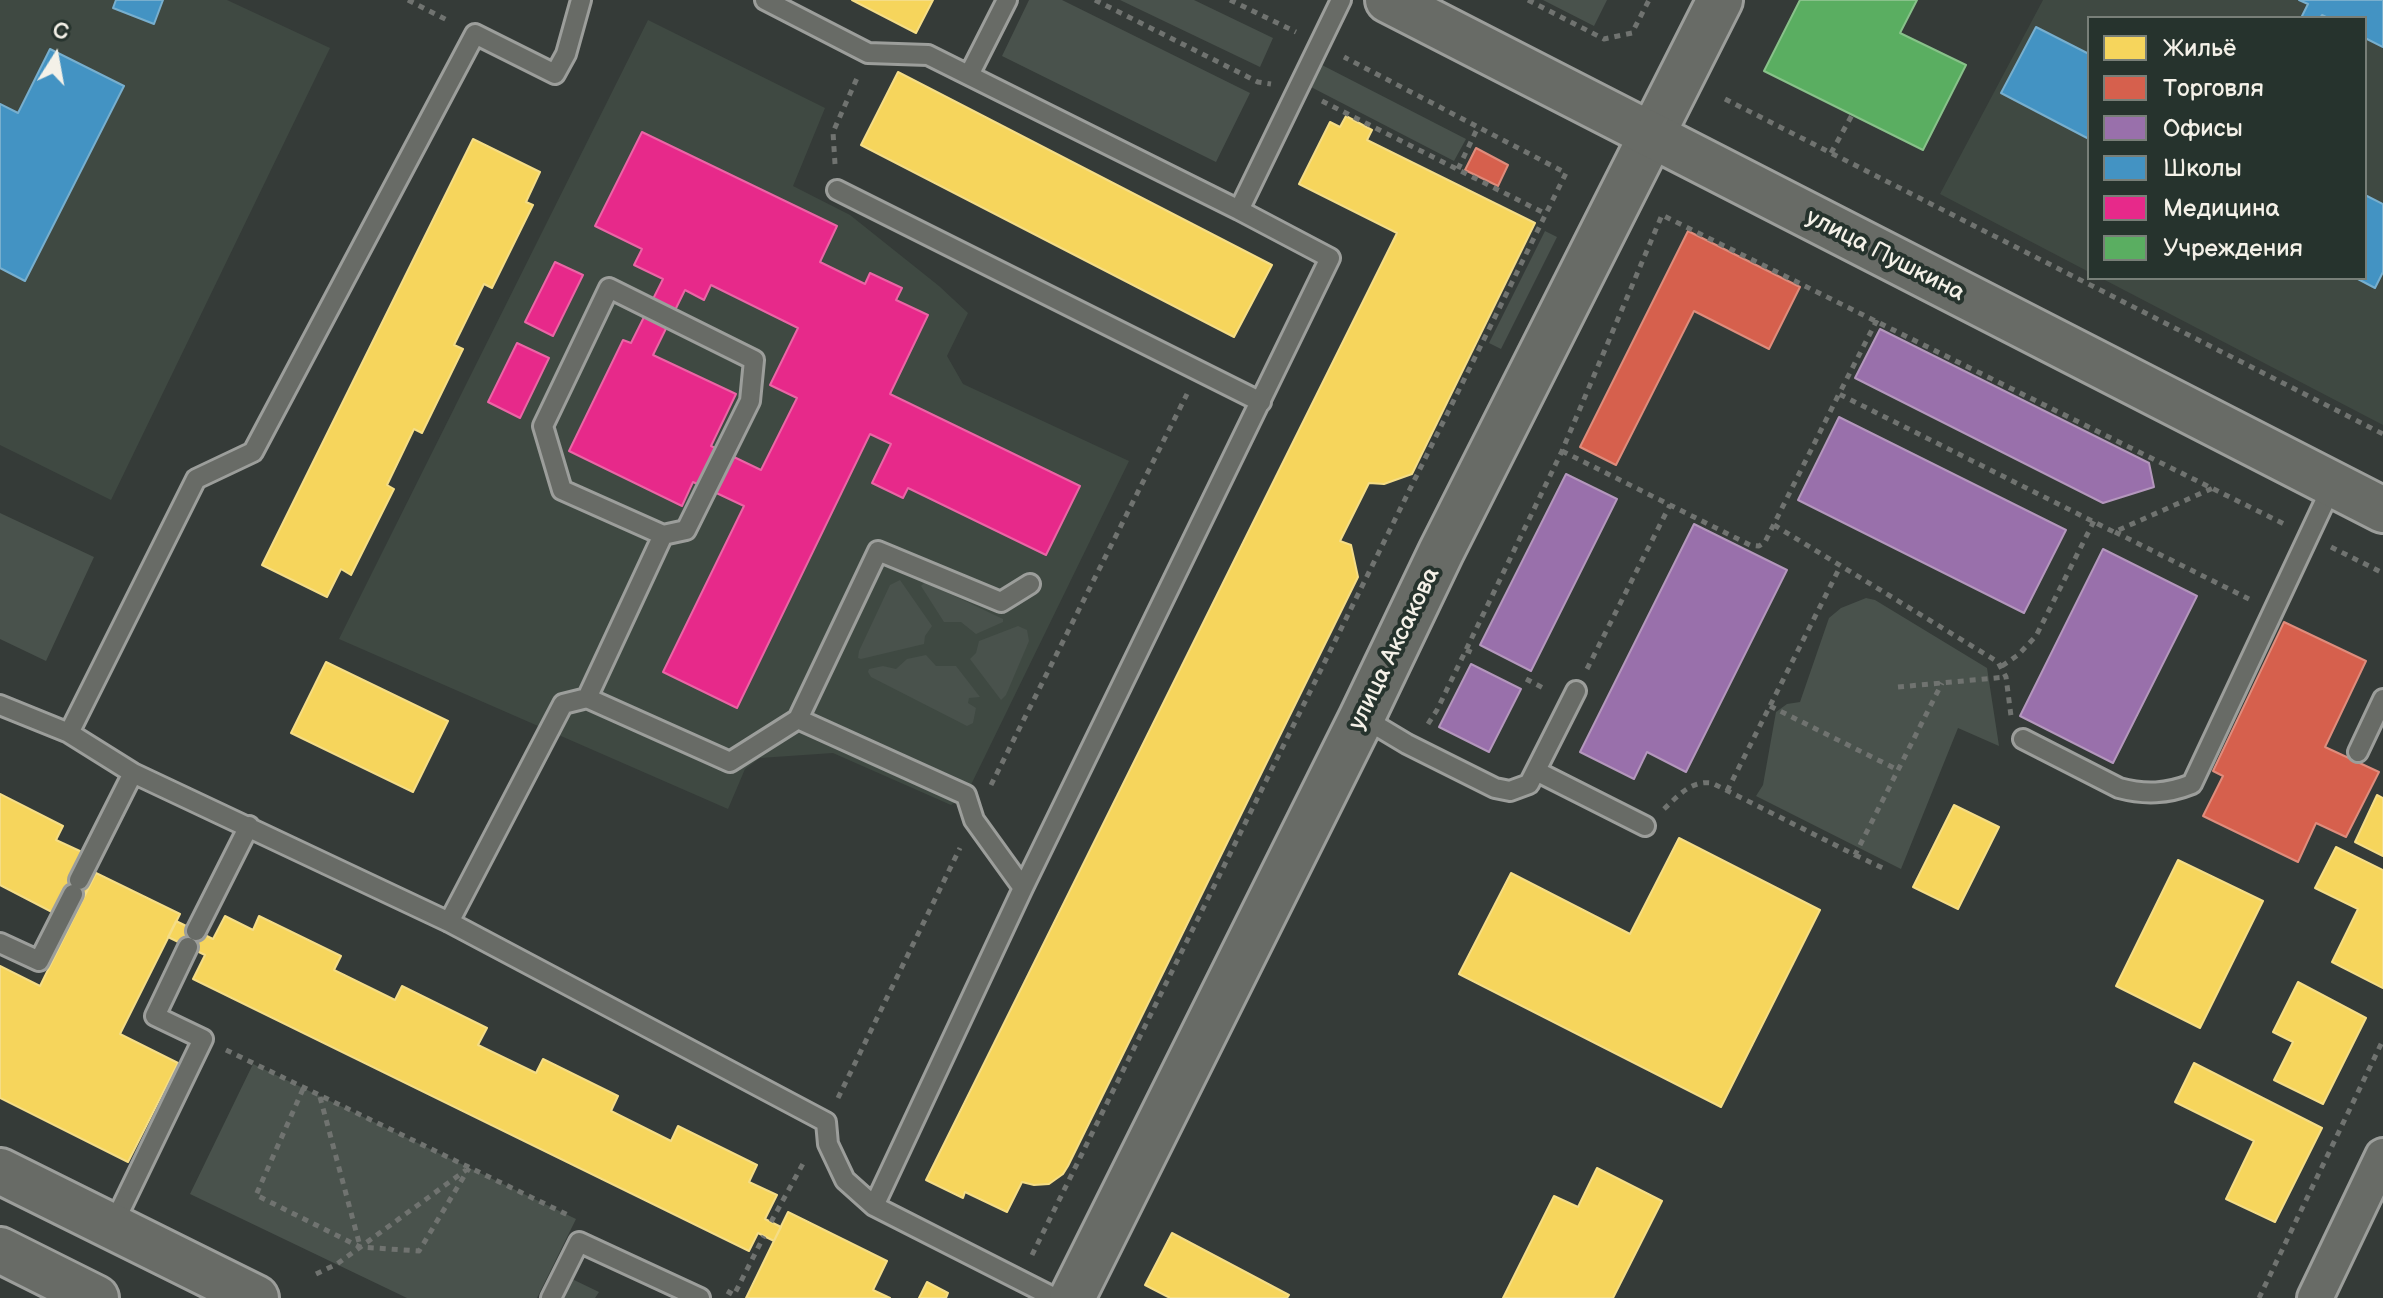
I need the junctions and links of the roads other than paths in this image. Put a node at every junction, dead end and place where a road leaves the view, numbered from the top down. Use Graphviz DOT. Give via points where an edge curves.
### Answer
graph roads {
  1 [pos="581,0"];
  2 [pos="765,0"];
  3 [pos="1007,0"];
  4 [pos="1341,0"];
  5 [pos="1388,0"];
  6 [pos="1720,0"];
  7 [pos="969,75"];
  8 [pos="1653,137"];
  9 [pos="837,190"];
  10 [pos="1239,210"];
  11 [pos="1261,402"];
  12 [pos="2333,484"];
  13 [pos="2383,510"];
  14 [pos="663,535"];
  15 [pos="1030,584"];
  16 [pos="1576,691"];
  17 [pos="587,698"];
  18 [pos="2383,699"];
  19 [pos="0,705"];
  20 [pos="1362,717"];
  21 [pos="798,719"];
  22 [pos="69,733"];
  23 [pos="2023,739"];
  24 [pos="2358,752"];
  25 [pos="1536,771"];
  26 [pos="133,773"];
  27 [pos="249,826"];
  28 [pos="1645,826"];
  29 [pos="1023,888"];
  30 [pos="449,922"];
  31 [pos="0,943"];
  32 [pos="2383,1156"];
  33 [pos="0,1171"];
  34 [pos="874,1206"];
  35 [pos="112,1227"];
  36 [pos="0,1250"];
  37 [pos="96,1298"];
  38 [pos="256,1298"];
  39 [pos="551,1298"];
  40 [pos="700,1298"];
  41 [pos="1055,1298"];
  42 [pos="1072,1298"];
  43 [pos="2315,1298"];
  1 -- 22 [label="lane" via="555,74 475,34 253,452 196,479"];
  2 -- 7 [label="lane" via="868,53 928,55"];
  3 -- 7 [label="lane"];
  4 -- 10 [label="lane"];
  5 -- 8 [label="main road, улица Пушкина"];
  6 -- 8 [label="main road, улица Аксакова"];
  7 -- 10 [label="lane"];
  8 -- 12 [label="main road, улица Пушкина"];
  8 -- 20 [label="main road, улица Аксакова"];
  9 -- 11 [label="lane"];
  10 -- 11 [label="lane" via="1330,258"];
  11 -- 29 [label="lane"];
  12 -- 13 [label="main road, улица Пушкина"];
  12 -- 23 [label="lane" via="2192,784 2164,792 2127,790"];
  14 -- 14 [label="lane" via="562,490 543,426 609,288 754,360 750,401 709,489 686,530"];
  14 -- 17 [label="lane"];
  15 -- 21 [label="lane" via="1001,602 878,551"];
  16 -- 25 [label="lane"];
  17 -- 21 [label="lane" via="730,762"];
  17 -- 30 [label="lane" via="563,704"];
  18 -- 24 [label="lane"];
  19 -- 22 [label="lane"];
  20 -- 25 [label="lane" via="1495,788 1524,787"];
  20 -- 42 [label="main road, улица Аксакова"];
  21 -- 29 [label="lane" via="966,795 974,820"];
  22 -- 26 [label="lane"];
  25 -- 28 [label="lane"];
  26 -- 27 [label="lane"];
  26 -- 31 [label="lane" via="39,961"];
  27 -- 30 [label="lane"];
  27 -- 35 [label="lane" via="155,1016 203,1039"];
  29 -- 34 [label="lane"];
  30 -- 34 [label="lane" via="826,1122 828,1144 845,1180"];
  32 -- 43 [label="street"];
  33 -- 35 [label="main road"];
  34 -- 41 [label="lane"];
  35 -- 38 [label="main road"];
  36 -- 37 [label="main road"];
  39 -- 40 [label="lane" via="579,1242"];
}
